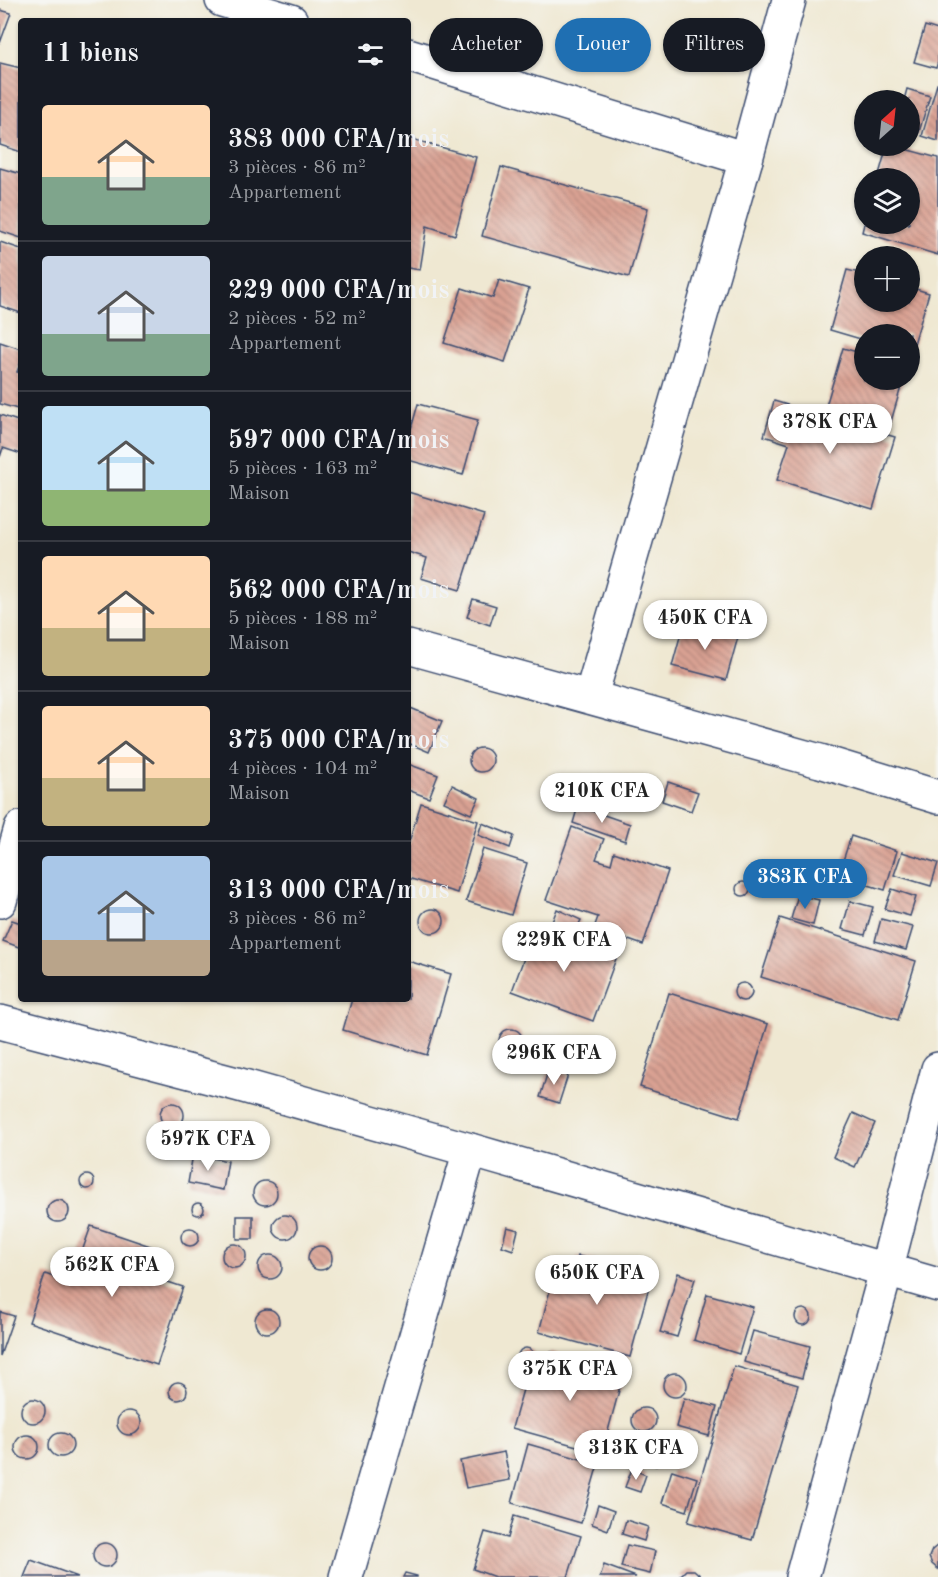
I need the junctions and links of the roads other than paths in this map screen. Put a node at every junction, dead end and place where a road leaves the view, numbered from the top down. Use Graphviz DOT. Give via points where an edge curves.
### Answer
graph roads {
  1 [pos="222,0"];
  2 [pos="789,0"];
  3 [pos="256,16"];
  4 [pos="411,56"];
  5 [pos="746,159"];
  6 [pos="411,648"];
  7 [pos="591,696"];
  8 [pos="938,797"];
  9 [pos="18,838"];
  10 [pos="0,901"];
  11 [pos="0,1022"];
  12 [pos="938,1069"];
  13 [pos="470,1150"];
  14 [pos="886,1271"];
  15 [pos="938,1285"];
  16 [pos="346,1577"];
  17 [pos="802,1577"];
  1 -- 3 [label="street"];
  2 -- 5 [label="street"];
  4 -- 5 [label="street"];
  5 -- 7 [label="street"];
  6 -- 7 [label="street"];
  7 -- 8 [label="street"];
  9 -- 10 [label="street"];
  11 -- 13 [label="street"];
  12 -- 14 [label="street"];
  13 -- 14 [label="street"];
  13 -- 16 [label="street"];
  14 -- 15 [label="street"];
  14 -- 17 [label="street"];
}
